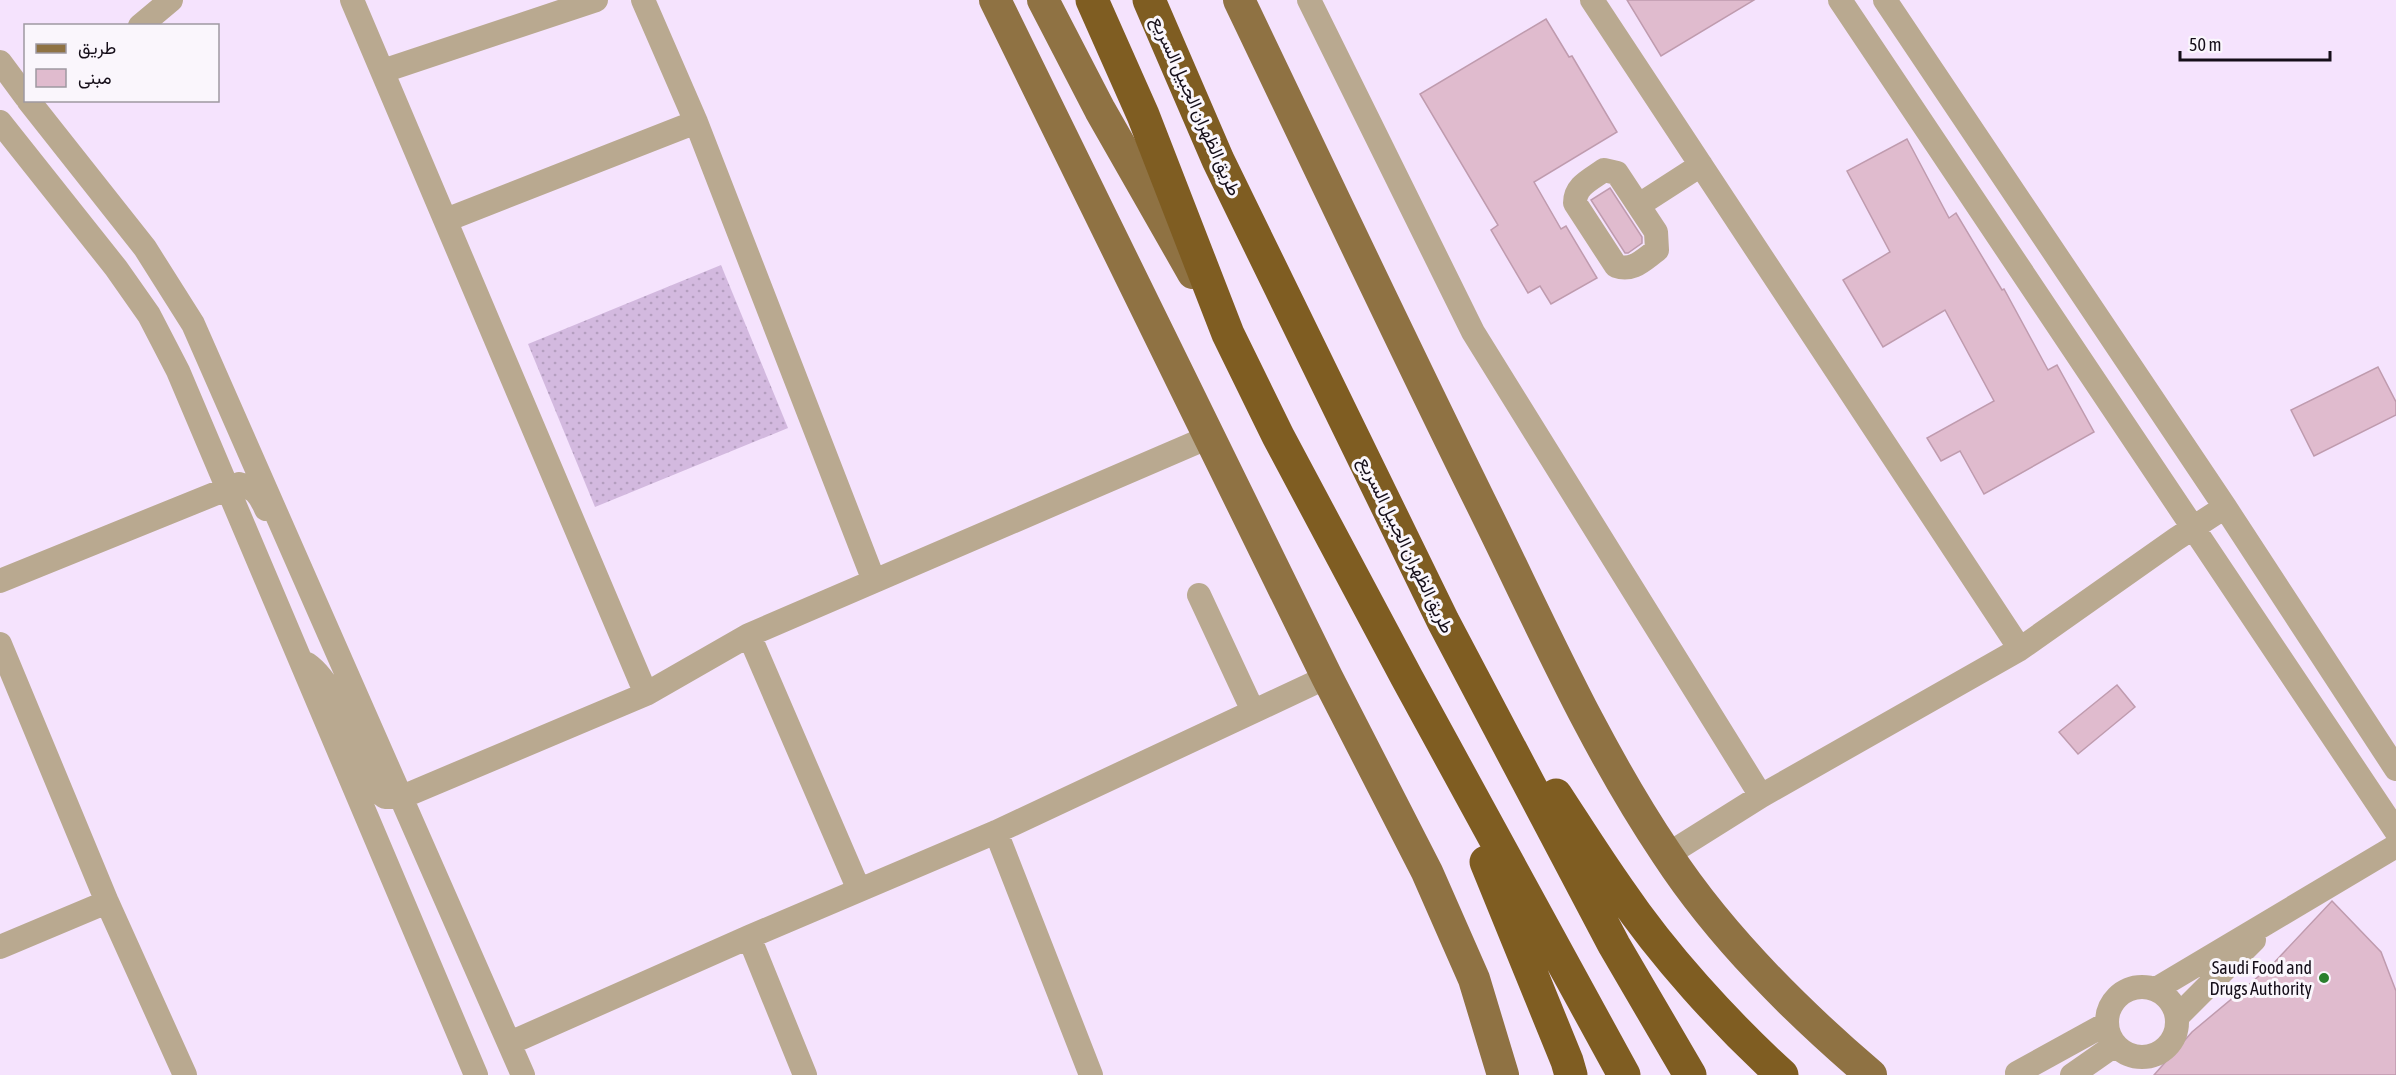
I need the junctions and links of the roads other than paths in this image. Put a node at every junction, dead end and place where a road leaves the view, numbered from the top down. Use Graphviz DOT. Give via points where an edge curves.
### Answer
graph roads {
  1 [pos="171,0"];
  2 [pos="352,0"];
  3 [pos="596,0"];
  4 [pos="643,0"];
  5 [pos="995,0"];
  6 [pos="1043,0"];
  7 [pos="1092,0"];
  8 [pos="1149,0"];
  9 [pos="1239,0"];
  10 [pos="1310,0"];
  11 [pos="1592,0"];
  12 [pos="1840,0"];
  13 [pos="1885,0"];
  14 [pos="142,24"];
  15 [pos="2,68"];
  16 [pos="383,71"];
  17 [pos="24,91"];
  18 [pos="35,103"];
  19 [pos="0,122"];
  20 [pos="696,122"];
  21 [pos="1701,165"];
  22 [pos="1639,205"];
  23 [pos="446,220"];
  24 [pos="1228,334"];
  25 [pos="1209,436"];
  26 [pos="226,488"];
  27 [pos="2225,507"];
  28 [pos="2193,527"];
  29 [pos="294,548"];
  30 [pos="0,581"];
  31 [pos="874,581"];
  32 [pos="1199,595"];
  33 [pos="1443,621"];
  34 [pos="749,635"];
  35 [pos="0,644"];
  36 [pos="2020,649"];
  37 [pos="299,660"];
  38 [pos="1328,677"];
  39 [pos="1407,678"];
  40 [pos="646,694"];
  41 [pos="1253,711"];
  42 [pos="2396,769"];
  43 [pos="1761,796"];
  44 [pos="402,797"];
  45 [pos="2396,831"];
  46 [pos="996,832"];
  47 [pos="2396,846"];
  48 [pos="1667,855"];
  49 [pos="859,890"];
  50 [pos="107,902"];
  51 [pos="2276,920"];
  52 [pos="748,937"];
  53 [pos="0,947"];
  54 [pos="2156,989"];
  55 [pos="2177,1017"];
  56 [pos="2111,1034"];
  57 [pos="510,1043"];
  58 [pos="185,1075"];
  59 [pos="476,1075"];
  60 [pos="523,1075"];
  61 [pos="805,1075"];
  62 [pos="1091,1075"];
  63 [pos="1503,1075"];
  64 [pos="1571,1075"];
  65 [pos="1624,1075"];
  66 [pos="1690,1075"];
  67 [pos="1782,1075"];
  68 [pos="1871,1075"];
  69 [pos="2019,1075"];
  70 [pos="2072,1075"];
  1 -- 14 [label="street"];
  2 -- 16 [label="street"];
  3 -- 16 [label="street"];
  4 -- 20 [label="street"];
  5 -- 25 [label="main road"];
  6 -- 24 [label="main road" via="1100,110"];
  7 -- 24 [label="highway" via="1143,115"];
  8 -- 33 [label="highway, طريق الظهران الجبيل السريع" via="1218,159"];
  9 -- 48 [label="main road" via="1424,388 1614,770"];
  10 -- 43 [label="street" via="1473,332"];
  11 -- 21 [label="street"];
  12 -- 28 [label="street"];
  13 -- 27 [label="street"];
  15 -- 17 [label="street"];
  16 -- 23 [label="street"];
  18 -- 29 [label="street" via="145,248 193,324"];
  19 -- 26 [label="street" via="150,315 178,371"];
  20 -- 23 [label="street"];
  20 -- 31 [label="street"];
  21 -- 22 [label="street"];
  21 -- 36 [label="street"];
  23 -- 40 [label="street"];
  24 -- 39 [label="highway"];
  25 -- 31 [label="street"];
  25 -- 38 [label="main road"];
  26 -- 29 [label="street" via="238,484 256,491 278,536"];
  26 -- 30 [label="street"];
  26 -- 37 [label="street"];
  27 -- 28 [label="street"];
  27 -- 42 [label="street"];
  28 -- 36 [label="street"];
  28 -- 45 [label="street"];
  29 -- 44 [label="street"];
  31 -- 34 [label="street"];
  32 -- 41 [label="street"];
  33 -- 66 [label="highway, طريق الظهران الجبيل السريع" via="1614,945"];
  33 -- 67 [label="highway" via="1620,892 1673,960 1735,1030"];
  34 -- 40 [label="street"];
  34 -- 49 [label="street"];
  35 -- 50 [label="street"];
  36 -- 43 [label="street"];
  37 -- 44 [label="street" via="317,671 329,688 372,787 385,797"];
  37 -- 59 [label="street"];
  38 -- 41 [label="street"];
  38 -- 63 [label="main road" via="1427,872 1474,979"];
  39 -- 64 [label="highway" via="1526,956"];
  39 -- 65 [label="highway"];
  40 -- 44 [label="street"];
  41 -- 46 [label="street"];
  43 -- 48 [label="street"];
  44 -- 57 [label="street"];
  46 -- 49 [label="street"];
  46 -- 62 [label="street"];
  47 -- 51 [label="street"];
  48 -- 68 [label="main road" via="1726,933 1814,1026"];
  49 -- 52 [label="street"];
  50 -- 53 [label="street"];
  50 -- 58 [label="street"];
  51 -- 54 [label="street"];
  51 -- 55 [label="street"];
  52 -- 57 [label="street"];
  52 -- 61 [label="street"];
  54 -- 55 [label="street" via="2170,1000"];
  54 -- 56 [label="street" via="2138,986 2122,993 2110,1006"];
  55 -- 56 [label="street" via="2175,1034 2164,1049 2148,1056 2130,1055"];
  56 -- 69 [label="street"];
  56 -- 70 [label="street"];
  57 -- 60 [label="street"];
}
